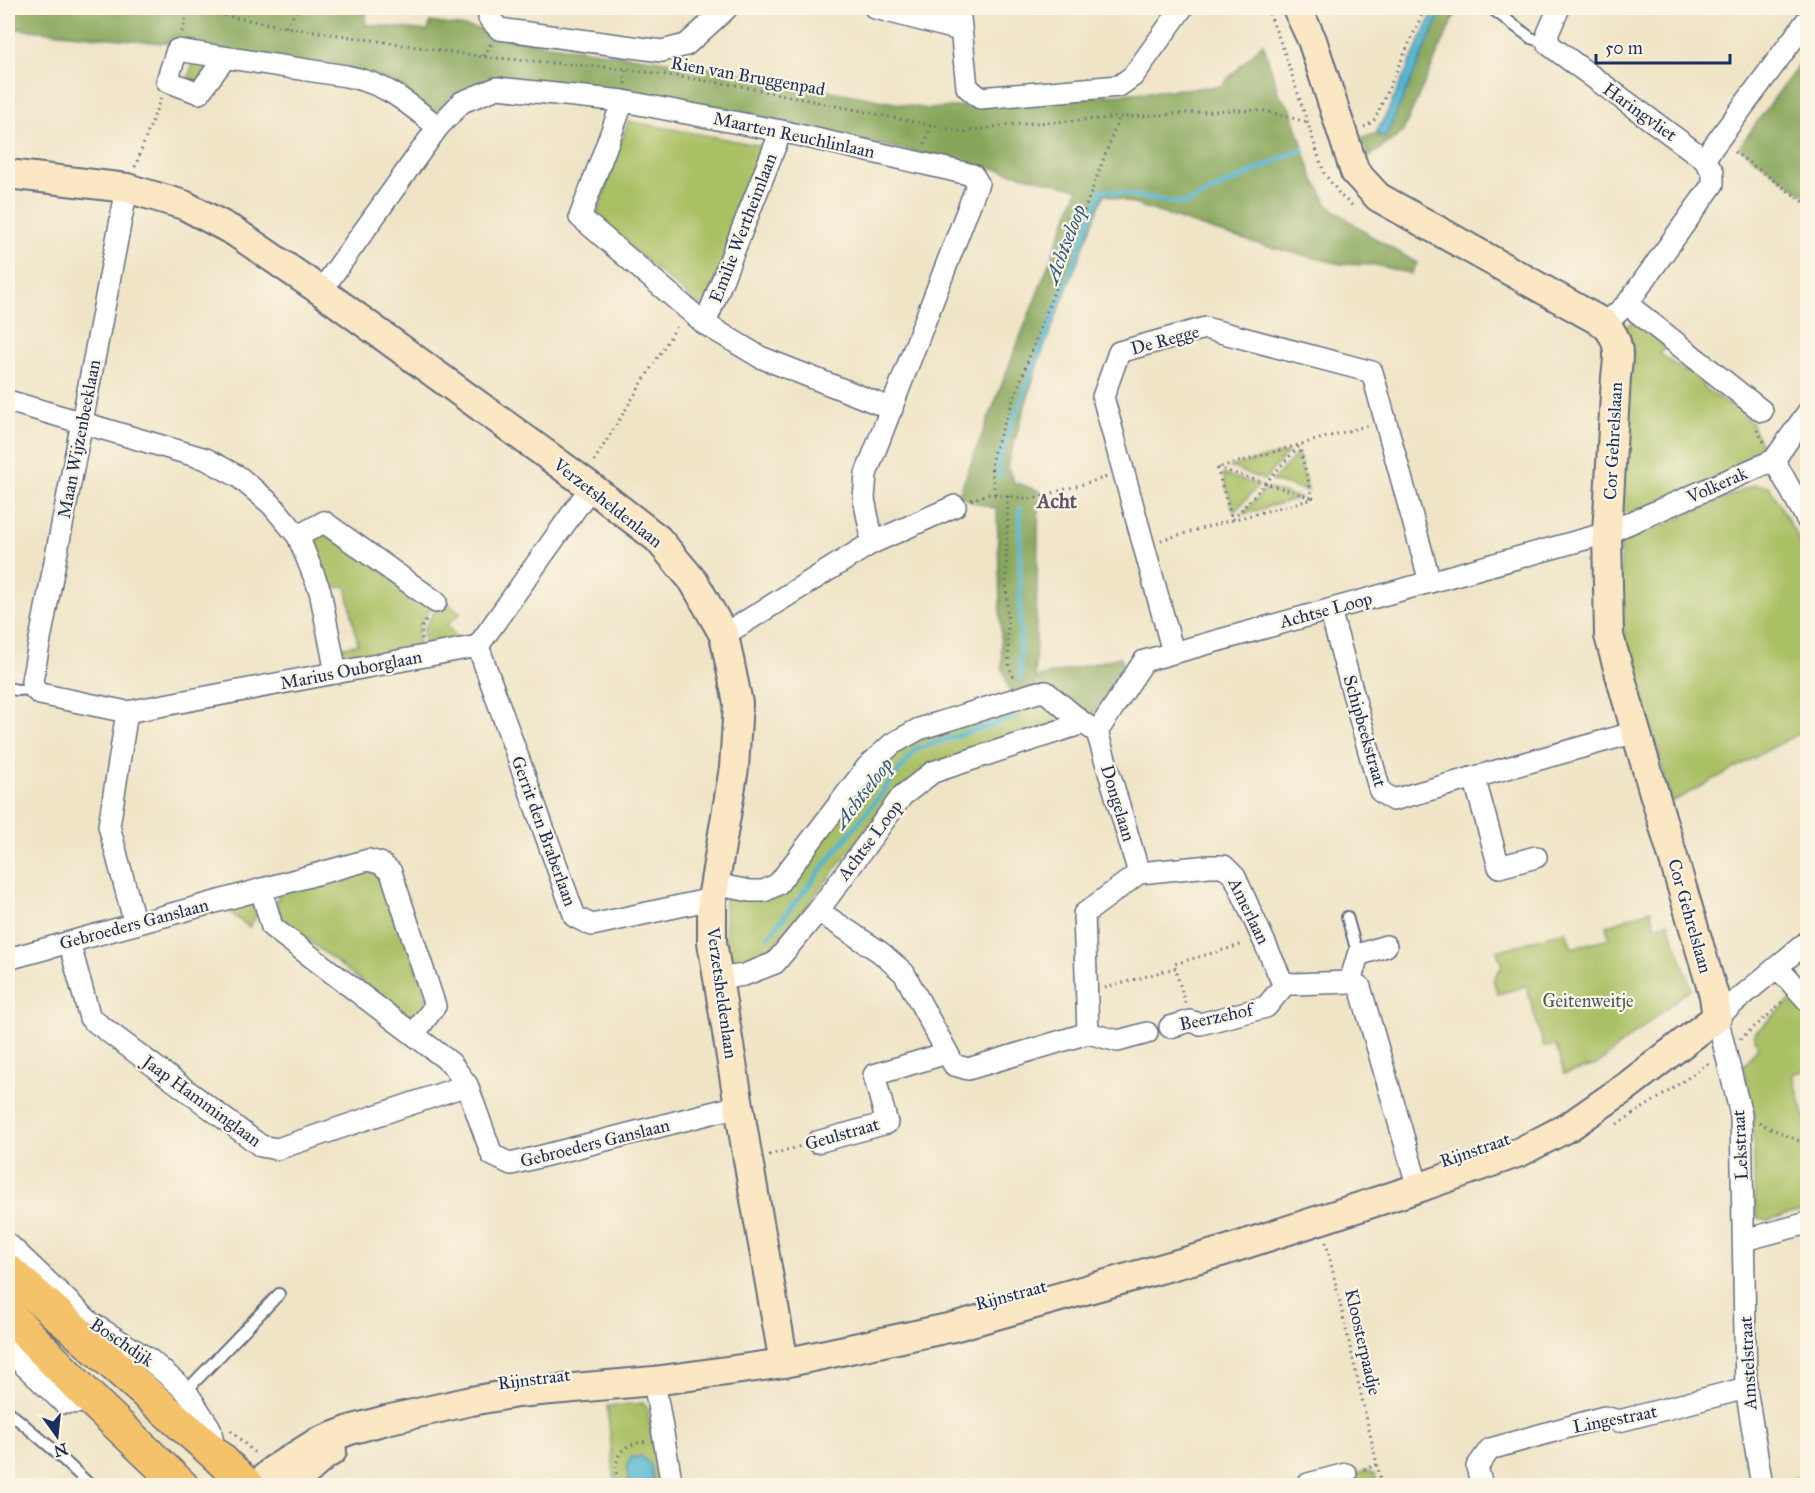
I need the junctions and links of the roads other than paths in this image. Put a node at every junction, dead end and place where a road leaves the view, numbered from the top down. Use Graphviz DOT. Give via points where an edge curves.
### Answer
graph roads {
  1 [pos="490,8"];
  2 [pos="727,8"];
  3 [pos="875,8"];
  4 [pos="959,8"];
  5 [pos="1182,8"];
  6 [pos="1297,8"];
  7 [pos="1491,8"];
  8 [pos="1559,8"];
  9 [pos="1808,19"];
  10 [pos="960,30"];
  11 [pos="1548,44"];
  12 [pos="225,58"];
  13 [pos="623,100"];
  14 [pos="438,126"];
  15 [pos="781,131"];
  16 [pos="1704,159"];
  17 [pos="8,174"];
  18 [pos="127,188"];
  19 [pos="321,291"];
  20 [pos="1627,304"];
  21 [pos="705,324"];
  22 [pos="1605,324"];
  23 [pos="8,401"];
  24 [pos="892,410"];
  25 [pos="1762,411"];
  26 [pos="1808,412"];
  27 [pos="82,423"];
  28 [pos="1774,460"];
  29 [pos="586,484"];
  30 [pos="955,506"];
  31 [pos="1808,521"];
  32 [pos="1607,533"];
  33 [pos="298,536"];
  34 [pos="870,544"];
  35 [pos="1430,582"];
  36 [pos="436,602"];
  37 [pos="1330,610"];
  38 [pos="724,635"];
  39 [pos="478,646"];
  40 [pos="1173,652"];
  41 [pos="336,673"];
  42 [pos="8,688"];
  43 [pos="34,690"];
  44 [pos="127,712"];
  45 [pos="1090,728"];
  46 [pos="1636,732"];
  47 [pos="1474,777"];
  48 [pos="1536,857"];
  49 [pos="1139,873"];
  50 [pos="261,889"];
  51 [pos="713,891"];
  52 [pos="818,911"];
  53 [pos="1347,917"];
  54 [pos="135,924"];
  55 [pos="1808,941"];
  56 [pos="69,942"];
  57 [pos="1386,946"];
  58 [pos="1358,955"];
  59 [pos="8,959"];
  60 [pos="1777,967"];
  61 [pos="718,979"];
  62 [pos="1350,982"];
  63 [pos="1286,983"];
  64 [pos="1800,994"];
  65 [pos="1717,1017"];
  66 [pos="1180,1024"];
  67 [pos="1088,1033"];
  68 [pos="1147,1033"];
  69 [pos="414,1034"];
  70 [pos="947,1053"];
  71 [pos="467,1085"];
  72 [pos="739,1106"];
  73 [pos="817,1142"];
  74 [pos="1418,1188"];
  75 [pos="1808,1222"];
  76 [pos="1744,1240"];
  77 [pos="8,1244"];
  78 [pos="8,1271"];
  79 [pos="279,1294"];
  80 [pos="8,1314"];
  81 [pos="8,1350"];
  82 [pos="784,1363"];
  83 [pos="654,1381"];
  84 [pos="1746,1388"];
  85 [pos="186,1391"];
  86 [pos="94,1402"];
  87 [pos="8,1411"];
  88 [pos="386,1420"];
  89 [pos="215,1454"];
  90 [pos="1346,1474"];
  91 [pos="91,1485"];
  92 [pos="182,1485"];
  93 [pos="248,1485"];
  94 [pos="256,1485"];
  95 [pos="290,1485"];
  96 [pos="672,1485"];
  97 [pos="1308,1485"];
  98 [pos="1482,1485"];
  99 [pos="1762,1485"];
  1 -- 2 [label="street" via="489,18 499,29 662,51 686,45"];
  3 -- 10 [label="street"];
  4 -- 10 [label="street"];
  5 -- 10 [label="street" via="1133,76 1119,86 980,98 967,87"];
  6 -- 22 [label="street" via="1312,40 1355,172 1378,198"];
  7 -- 11 [label="lane, Haringvliet" via="1531,38"];
  8 -- 11 [label="street" via="1548,33"];
  9 -- 16 [label="street"];
  11 -- 16 [label="street, Haringvliet"];
  12 -- 12 [label="street" via="177,50 167,81 199,93"];
  12 -- 14 [label="street" via="368,80 391,90"];
  13 -- 14 [label="street, Maarten Reuchlinlaan" via="497,88 462,102"];
  13 -- 15 [label="street, Maarten Reuchlinlaan"];
  13 -- 21 [label="street, Emilie Wertheimlaan" via="580,217"];
  14 -- 19 [label="street, Maarten Reuchlinlaan"];
  15 -- 21 [label="street, Emilie Wertheimlaan"];
  15 -- 24 [label="street, Maarten Reuchlinlaan" via="973,175 978,183"];
  16 -- 20 [label="street" via="1713,172 1713,184"];
  17 -- 18 [label="street, Verzetsheldenlaan"];
  18 -- 19 [label="street, Verzetsheldenlaan" via="184,205 236,232"];
  18 -- 27 [label="street, Maan Wijzenbeeklaan"];
  19 -- 29 [label="street, Verzetsheldenlaan"];
  20 -- 22 [label="street"];
  20 -- 25 [label="street"];
  21 -- 24 [label="street, Emilie Wertheimlaan" via="760,357"];
  22 -- 32 [label="street, Cor Gehrelslaan" via="1620,354"];
  23 -- 27 [label="street"];
  24 -- 34 [label="street, Maarten Reuchlinlaan" via="866,474 864,499"];
  26 -- 28 [label="street"];
  27 -- 33 [label="street" via="206,459 239,477 271,504"];
  27 -- 43 [label="street, Maan Wijzenbeeklaan" via="32,681"];
  28 -- 31 [label="street"];
  28 -- 32 [label="street, Volkerak"];
  29 -- 38 [label="street, Verzetsheldenlaan" via="658,539 694,582"];
  29 -- 39 [label="street"];
  30 -- 34 [label="street"];
  32 -- 35 [label="street, Achtse Loop"];
  32 -- 46 [label="street, Cor Gehrelslaan" via="1610,636"];
  33 -- 36 [label="street" via="324,522"];
  33 -- 41 [label="street" via="320,591"];
  34 -- 38 [label="street"];
  35 -- 37 [label="street, Achtse Loop"];
  35 -- 40 [label="street, De Regge" via="1372,372 1205,328 1119,352 1103,397"];
  37 -- 40 [label="street, Achtse Loop"];
  37 -- 47 [label="street, Schipbeekstraat" via="1380,791 1393,800"];
  38 -- 51 [label="street, Verzetsheldenlaan" via="738,703 734,768"];
  39 -- 41 [label="street, Marius Ouborglaan"];
  39 -- 51 [label="street, Gerrit den Braberlaan" via="576,918 592,925"];
  40 -- 45 [label="street, Achtse Loop" via="1144,661"];
  41 -- 44 [label="street, Marius Ouborglaan"];
  42 -- 43 [label="lane"];
  43 -- 44 [label="street, Marius Ouborglaan"];
  44 -- 54 [label="street" via="109,826"];
  45 -- 49 [label="street, Dongelaan"];
  45 -- 51 [label="street" via="1046,693 1038,692 919,729 892,744 867,767 778,884 764,891"];
  45 -- 52 [label="street, Achtse Loop" via="933,771 902,796"];
  46 -- 47 [label="street, Schipbeekstraat"];
  46 -- 65 [label="street, Cor Gehrelslaan"];
  47 -- 48 [label="street" via="1499,867"];
  49 -- 63 [label="street, Amerlaan" via="1224,866 1235,877"];
  49 -- 67 [label="street" via="1084,914"];
  50 -- 54 [label="street, Gebroeders Ganslaan"];
  50 -- 69 [label="street, Gebroeders Ganslaan" via="272,927"];
  50 -- 69 [label="street, Gebroeders Ganslaan" via="368,860 391,872 435,1006"];
  51 -- 61 [label="street, Verzetsheldenlaan" via="712,942"];
  52 -- 61 [label="street, Achtse Loop" via="775,963 744,975"];
  52 -- 70 [label="street" via="904,973"];
  53 -- 58 [label="lane"];
  54 -- 56 [label="street, Gebroeders Ganslaan"];
  55 -- 60 [label="street"];
  56 -- 59 [label="street, Gebroeders Ganslaan"];
  56 -- 71 [label="street, Jaap Hamminglaan" via="90,1018 261,1146 277,1149"];
  57 -- 58 [label="street"];
  58 -- 62 [label="street"];
  60 -- 64 [label="street"];
  60 -- 65 [label="street"];
  61 -- 72 [label="street, Verzetsheldenlaan"];
  62 -- 63 [label="street"];
  62 -- 74 [label="street" via="1360,987"];
  63 -- 66 [label="street, Beerzehof" via="1266,1006 1200,1024"];
  65 -- 74 [label="street, Rijnstraat" via="1570,1126 1520,1152"];
  65 -- 76 [label="street, Lekstraat" via="1741,1114"];
  67 -- 68 [label="street" via="1118,1041"];
  67 -- 70 [label="street" via="968,1069 954,1065"];
  69 -- 71 [label="street, Gebroeders Ganslaan" via="451,1062"];
  70 -- 73 [label="street, Geulstraat" via="874,1075 887,1123"];
  71 -- 72 [label="street, Gebroeders Ganslaan" via="492,1155 511,1164"];
  72 -- 82 [label="street, Verzetsheldenlaan"];
  74 -- 82 [label="street, Rijnstraat" via="1224,1251 953,1327"];
  75 -- 76 [label="street"];
  76 -- 84 [label="street, Amstelstraat"];
  77 -- 85 [label="street, Boschdijk" via="91,1323 150,1360"];
  78 -- 89 [label="main road, Boschdijk"];
  79 -- 85 [label="lane"];
  80 -- 86 [label="main road"];
  81 -- 86 [label="street" via="64,1402"];
  82 -- 83 [label="street, Rijnstraat"];
  83 -- 88 [label="street, Rijnstraat" via="517,1393"];
  83 -- 96 [label="street"];
  84 -- 98 [label="street, Lingestraat" via="1619,1421 1604,1417 1490,1449 1477,1467"];
  84 -- 99 [label="street, Amstelstraat"];
  85 -- 89 [label="street, Boschdijk" via="210,1428"];
  86 -- 92 [label="main road"];
  87 -- 91 [label="lane"];
  88 -- 94 [label="street, Rijnstraat" via="316,1443"];
  88 -- 95 [label="street, Rijnstraat" via="324,1456"];
  89 -- 93 [label="main road, Boschdijk"];
  90 -- 97 [label="street"];
}
